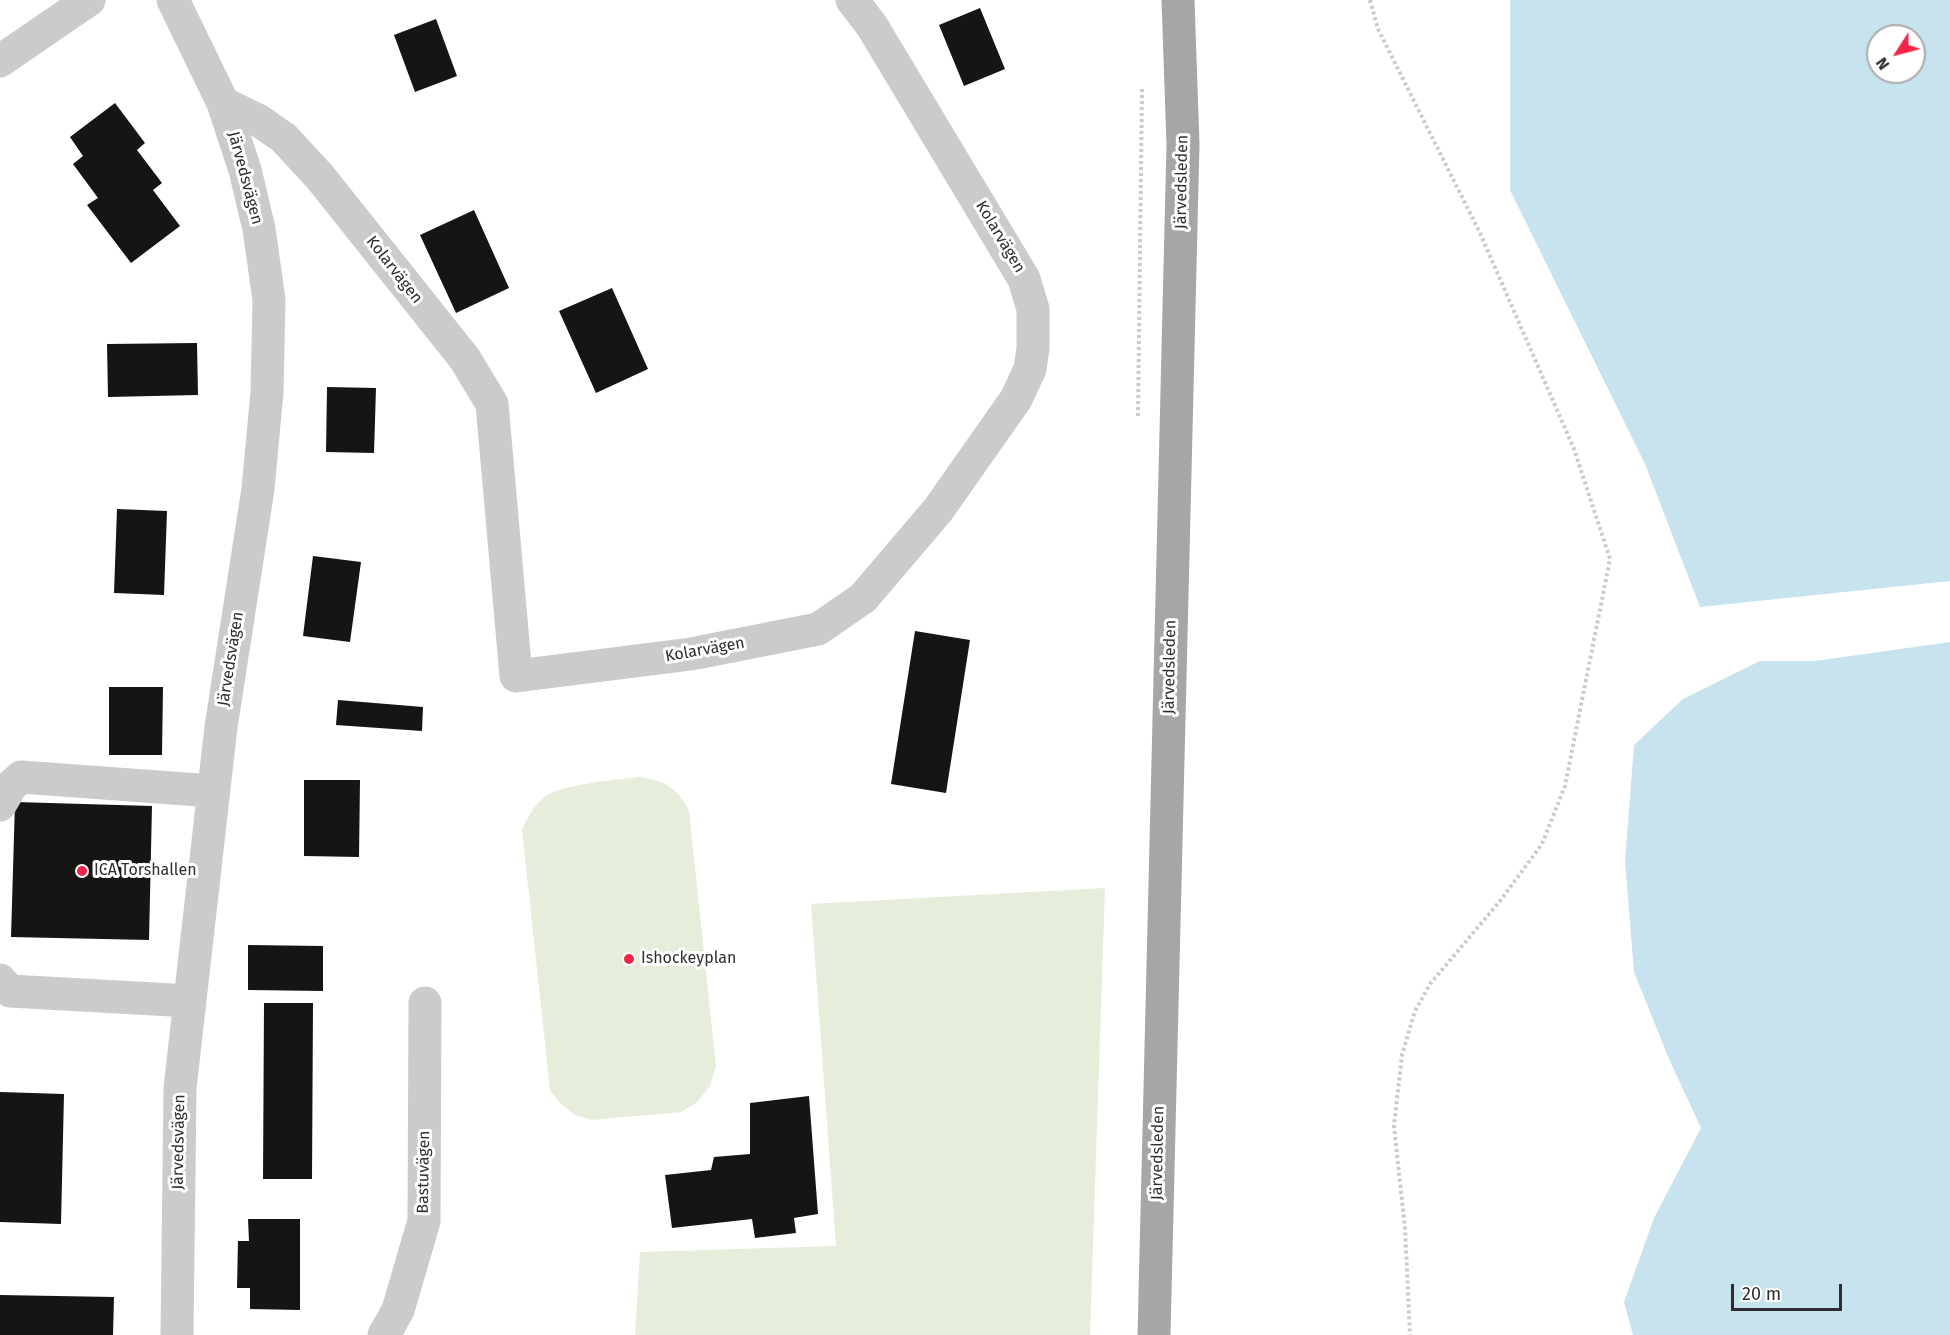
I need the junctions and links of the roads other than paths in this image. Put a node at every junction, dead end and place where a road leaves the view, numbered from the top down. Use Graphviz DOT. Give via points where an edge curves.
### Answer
graph roads {
  1 [pos="89,0"];
  2 [pos="173,0"];
  3 [pos="852,0"];
  4 [pos="1178,0"];
  5 [pos="874,13"];
  6 [pos="0,61"];
  7 [pos="223,103"];
  8 [pos="213,791"];
  9 [pos="0,805"];
  10 [pos="0,980"];
  11 [pos="190,1001"];
  12 [pos="425,1003"];
  13 [pos="177,1335"];
  14 [pos="384,1335"];
  15 [pos="1154,1335"];
  1 -- 6 [label="street"];
  2 -- 7 [label="street, Järvedsvägen"];
  3 -- 5 [label="street, Kolarvägen"];
  4 -- 15 [label="main road, Järvedsleden" via="1183,156"];
  5 -- 7 [label="street, Kolarvägen" via="1024,279 1033,309 1030,369 1016,399 938,510 863,598 818,629 691,654 516,676 492,404 465,359 320,177 285,138"];
  7 -- 8 [label="street, Järvedsvägen" via="245,170 269,300 267,392 258,489"];
  8 -- 9 [label="street" via="21,777"];
  8 -- 11 [label="street, Järvedsvägen"];
  10 -- 11 [label="street" via="10,991"];
  11 -- 13 [label="street, Järvedsvägen" via="180,1088"];
  12 -- 14 [label="street, Bastuvägen" via="424,1221 398,1310"];
}
